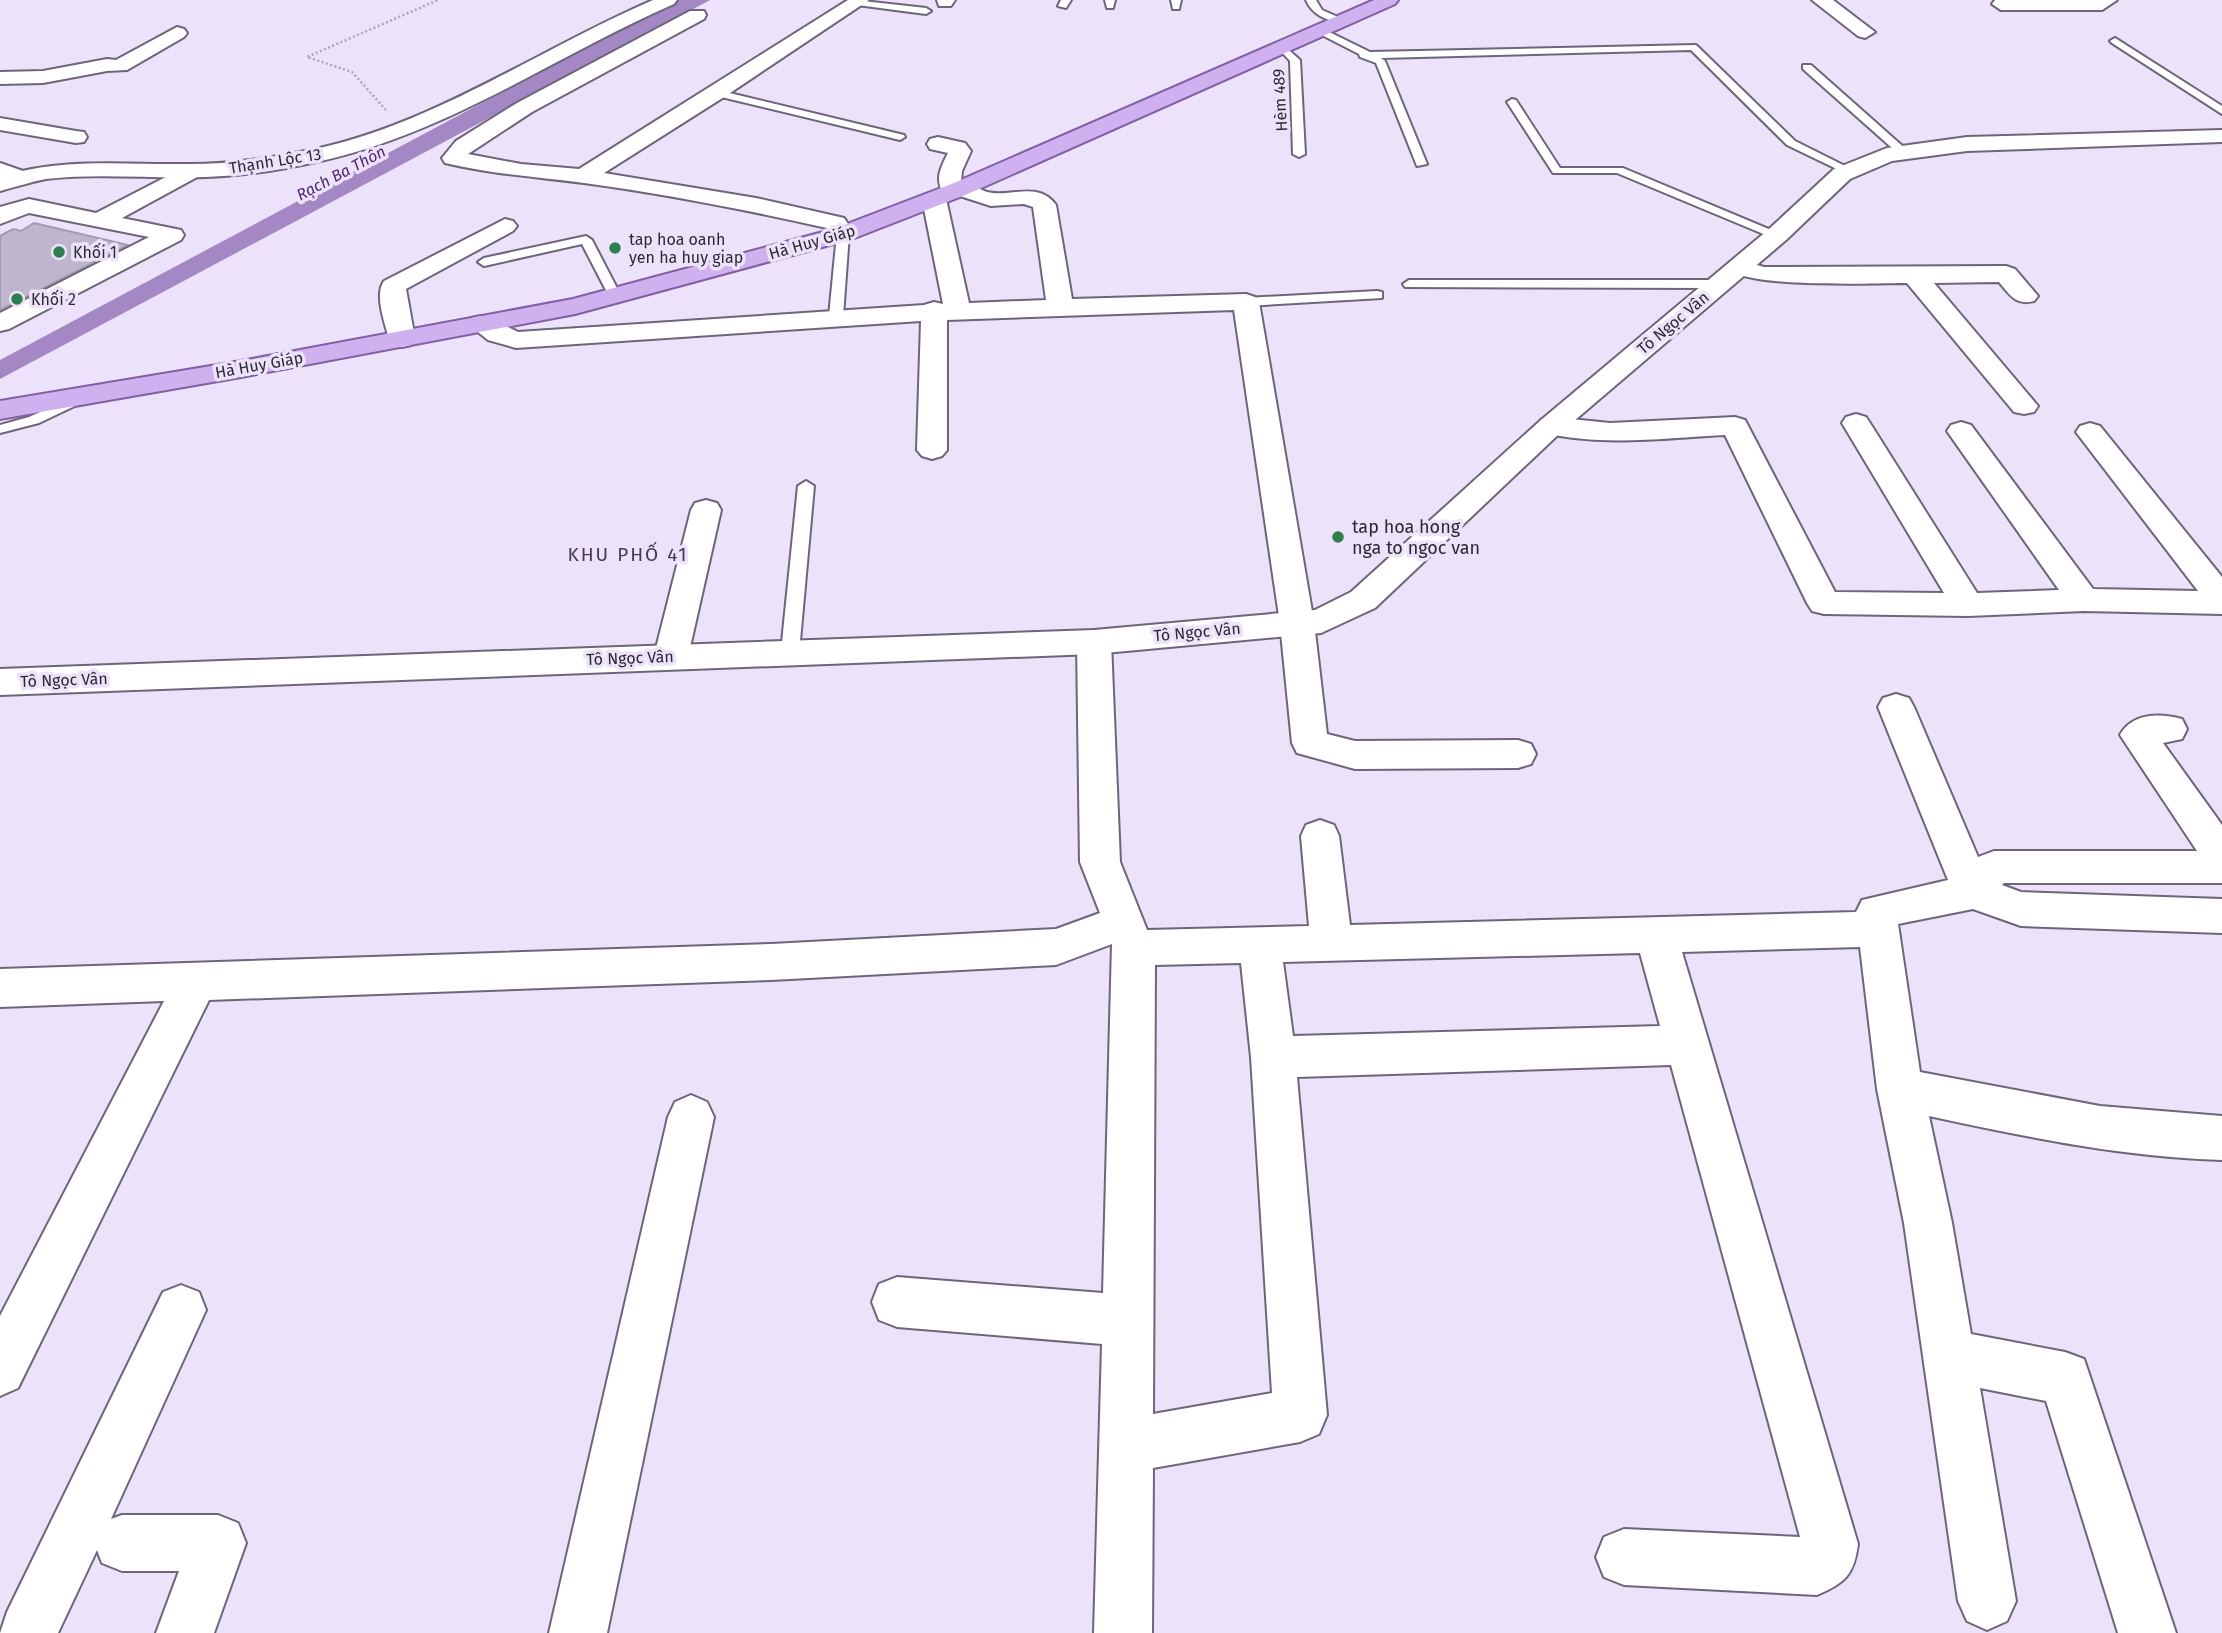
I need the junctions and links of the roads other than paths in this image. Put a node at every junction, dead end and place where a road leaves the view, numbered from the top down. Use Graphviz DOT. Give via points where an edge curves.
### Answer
graph roads {
  1 [pos="668,0"];
  2 [pos="1311,0"];
  3 [pos="1390,0"];
  4 [pos="1821,0"];
  5 [pos="2108,0"];
  6 [pos="859,1"];
  7 [pos="2001,4"];
  8 [pos="926,11"];
  9 [pos="697,15"];
  10 [pos="1331,26"];
  11 [pos="1865,32"];
  12 [pos="177,33"];
  13 [pos="2115,41"];
  14 [pos="1283,48"];
  15 [pos="1363,55"];
  16 [pos="1807,67"];
  17 [pos="0,78"];
  18 [pos="717,93"];
  19 [pos="1512,102"];
  20 [pos="2222,111"];
  21 [pos="0,124"];
  22 [pos="2222,136"];
  23 [pos="76,137"];
  24 [pos="900,137"];
  25 [pos="938,144"];
  26 [pos="1904,153"];
  27 [pos="1299,154"];
  28 [pos="1421,164"];
  29 [pos="191,171"];
  30 [pos="1849,171"];
  31 [pos="583,176"];
  32 [pos="6,177"];
  33 [pos="950,193"];
  34 [pos="0,217"];
  35 [pos="98,220"];
  36 [pos="505,226"];
  37 [pos="843,234"];
  38 [pos="1777,235"];
  39 [pos="484,262"];
  40 [pos="1729,276"];
  41 [pos="1914,276"];
  42 [pos="1409,284"];
  43 [pos="1377,295"];
  44 [pos="615,296"];
  45 [pos="2025,296"];
  46 [pos="1246,302"];
  47 [pos="1060,305"];
  48 [pos="946,310"];
  49 [pos="836,316"];
  50 [pos="0,323"];
  51 [pos="481,324"];
  52 [pos="401,339"];
  53 [pos="86,394"];
  54 [pos="2024,405"];
  55 [pos="0,410"];
  56 [pos="1856,423"];
  57 [pos="1551,426"];
  58 [pos="0,429"];
  59 [pos="1961,431"];
  60 [pos="2090,432"];
  61 [pos="932,450"];
  62 [pos="806,486"];
  63 [pos="706,510"];
  64 [pos="2084,600"];
  65 [pos="2222,601"];
  66 [pos="1968,605"];
  67 [pos="1297,623"];
  68 [pos="1094,642"];
  69 [pos="790,652"];
  70 [pos="671,656"];
  71 [pos="0,682"];
  72 [pos="1896,707"];
  73 [pos="2169,729"];
  74 [pos="1518,754"];
  75 [pos="2222,856"];
  76 [pos="2222,867"];
  77 [pos="1973,892"];
  78 [pos="2222,916"];
  79 [pos="1877,929"];
  80 [pos="1656,934"];
  81 [pos="1129,935"];
  82 [pos="1260,944"];
  83 [pos="196,982"];
  84 [pos="0,988"];
  85 [pos="1687,1045"];
  86 [pos="1273,1058"];
  87 [pos="1899,1089"];
  88 [pos="691,1117"];
  89 [pos="2222,1138"];
  90 [pos="897,1302"];
  91 [pos="181,1310"];
  92 [pos="1127,1320"];
  93 [pos="1949,1356"];
  94 [pos="0,1370"];
  95 [pos="1125,1446"];
  96 [pos="122,1543"];
  97 [pos="1624,1558"];
  98 [pos="1987,1601"];
  99 [pos="28,1633"];
  100 [pos="185,1633"];
  101 [pos="578,1633"];
  102 [pos="1123,1633"];
  103 [pos="2147,1633"];
  1 -- 29 [label="street, Thạnh Lộc 13" via="573,44 494,88 388,135 323,154"];
  2 -- 10 [label="lane"];
  3 -- 10 [label="main road, Hà Huy Giáp"];
  4 -- 11 [label="street"];
  5 -- 7 [label="street" via="2102,4"];
  6 -- 8 [label="lane"];
  6 -- 18 [label="street"];
  9 -- 31 [label="street" via="549,92 454,152 453,158"];
  10 -- 14 [label="main road, Hà Huy Giáp"];
  10 -- 15 [label="lane"];
  12 -- 17 [label="street" via="121,66"];
  13 -- 20 [label="lane"];
  14 -- 27 [label="lane, Hèm 489" via="1295,60"];
  14 -- 33 [label="main road, Hà Huy Giáp"];
  15 -- 28 [label="lane" via="1380,61"];
  15 -- 30 [label="lane" via="1693,47 1783,137"];
  16 -- 26 [label="lane"];
  18 -- 24 [label="lane"];
  18 -- 31 [label="street"];
  19 -- 38 [label="lane" via="1557,172 1619,170"];
  21 -- 23 [label="street"];
  22 -- 26 [label="street, Tô Ngọc Vân" via="1967,144"];
  25 -- 33 [label="street" via="960,151 948,177"];
  26 -- 30 [label="street, Tô Ngọc Vân"];
  29 -- 32 [label="street, Thạnh Lộc 13"];
  29 -- 35 [label="street"];
  30 -- 38 [label="street, Tô Ngọc Vân"];
  31 -- 37 [label="street" via="756,205 836,223"];
  33 -- 37 [label="main road, Hà Huy Giáp"];
  33 -- 47 [label="street" via="1030,198 1044,205"];
  33 -- 48 [label="street"];
  34 -- 35 [label="street" via="29,206"];
  35 -- 50 [label="street" via="172,235"];
  36 -- 52 [label="street" via="393,286"];
  37 -- 44 [label="main road, Hà Huy Giáp"];
  37 -- 49 [label="lane"];
  38 -- 40 [label="street, Tô Ngọc Vân"];
  39 -- 44 [label="lane" via="586,240"];
  40 -- 41 [label="street"];
  40 -- 42 [label="lane"];
  40 -- 57 [label="street, Tô Ngọc Vân"];
  41 -- 45 [label="street" via="2006,274"];
  41 -- 54 [label="street"];
  43 -- 46 [label="lane"];
  44 -- 51 [label="main road, Hà Huy Giáp"];
  46 -- 47 [label="street"];
  46 -- 67 [label="street"];
  47 -- 48 [label="street"];
  48 -- 49 [label="street"];
  48 -- 61 [label="street"];
  49 -- 51 [label="street" via="516,340"];
  51 -- 52 [label="main road, Hà Huy Giáp"];
  52 -- 53 [label="main road, Hà Huy Giáp"];
  53 -- 55 [label="main road, Hà Huy Giáp"];
  53 -- 58 [label="lane" via="34,420"];
  56 -- 66 [label="street"];
  57 -- 66 [label="street" via="1610,432 1735,426 1824,603"];
  57 -- 67 [label="street, Tô Ngọc Vân" via="1363,600 1321,621"];
  59 -- 64 [label="street"];
  60 -- 65 [label="street"];
  62 -- 69 [label="lane"];
  63 -- 70 [label="street"];
  64 -- 65 [label="street"];
  64 -- 66 [label="street"];
  67 -- 68 [label="street, Tô Ngọc Vân"];
  67 -- 74 [label="street" via="1310,743 1355,755"];
  68 -- 69 [label="street, Tô Ngọc Vân"];
  68 -- 81 [label="street" via="1100,862"];
  69 -- 70 [label="street, Tô Ngọc Vân"];
  70 -- 71 [label="street, Tô Ngọc Vân"];
  72 -- 77 [label="street"];
  73 -- 75 [label="street" via="2145,730 2138,735"];
  76 -- 77 [label="street" via="1994,867"];
  77 -- 78 [label="street" via="2021,909"];
  77 -- 79 [label="street" via="1876,912"];
  79 -- 80 [label="street"];
  79 -- 87 [label="street"];
  80 -- 82 [label="street" via="1326,891"];
  80 -- 85 [label="street"];
  81 -- 82 [label="street"];
  81 -- 83 [label="street" via="1056,947 771,962"];
  81 -- 92 [label="street"];
  82 -- 86 [label="street"];
  83 -- 84 [label="street"];
  83 -- 94 [label="street"];
  85 -- 86 [label="street"];
  85 -- 97 [label="street" via="1830,1544 1828,1557 1817,1566"];
  86 -- 95 [label="street" via="1300,1415"];
  87 -- 89 [label="street" via="2081,1127 2174,1138"];
  87 -- 93 [label="street" via="1928,1223"];
  88 -- 101 [label="street"];
  90 -- 92 [label="street"];
  91 -- 99 [label="street"];
  92 -- 95 [label="street"];
  93 -- 98 [label="street"];
  93 -- 103 [label="street" via="2065,1378"];
  95 -- 102 [label="street"];
  96 -- 100 [label="street" via="218,1543"];
}
